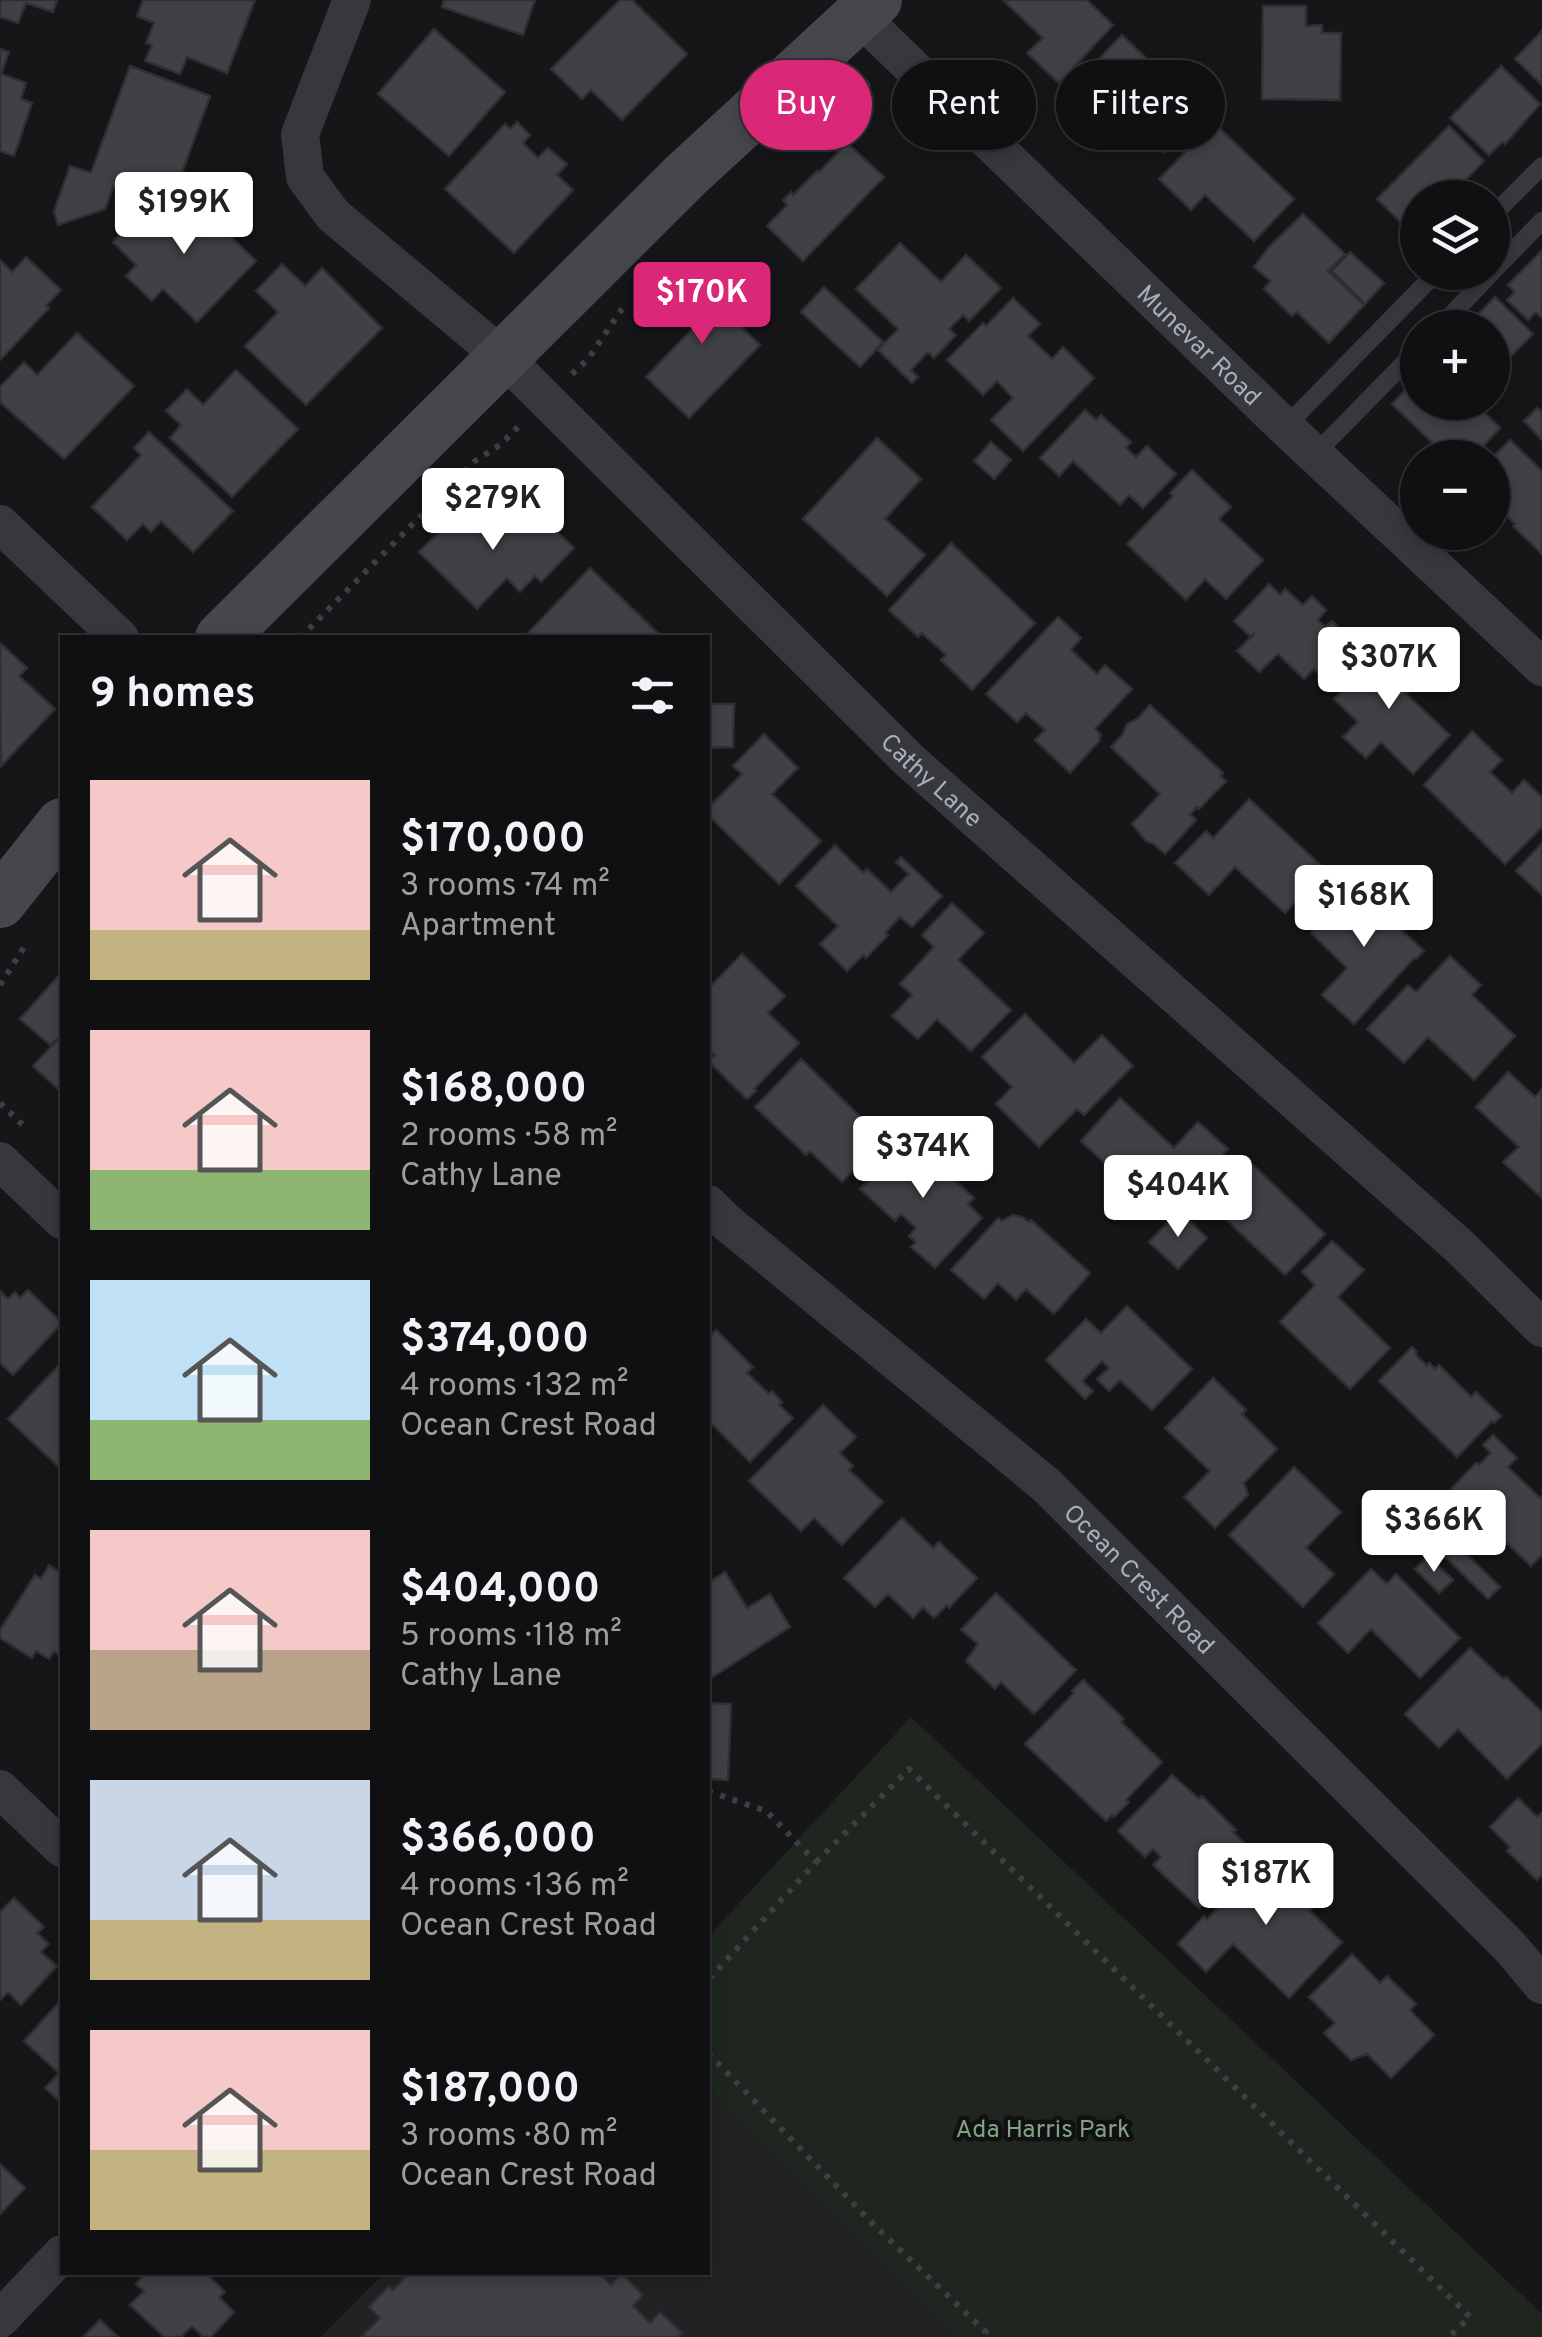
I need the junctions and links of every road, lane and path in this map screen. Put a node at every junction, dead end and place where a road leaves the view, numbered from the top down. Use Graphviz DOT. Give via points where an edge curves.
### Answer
graph roads {
  1 [pos="352,0"];
  2 [pos="868,8"];
  3 [pos="1542,166"];
  4 [pos="1510,198"];
  5 [pos="1542,221"];
  6 [pos="1510,254"];
  7 [pos="1419,290"];
  8 [pos="1475,290"];
  9 [pos="630,301"];
  10 [pos="1455,310"];
  11 [pos="504,358"];
  12 [pos="1400,367"];
  13 [pos="546,400"];
  14 [pos="1286,427"];
  15 [pos="1314,454"];
  16 [pos="0,524"];
  17 [pos="117,635"];
  18 [pos="225,635"];
  19 [pos="303,635"];
  20 [pos="1539,657"];
  21 [pos="60,827"];
  22 [pos="0,902"];
  23 [pos="0,1161"];
  24 [pos="710,1206"];
  25 [pos="60,1218"];
  26 [pos="1542,1328"];
  27 [pos="0,1789"];
  28 [pos="710,1793"];
  29 [pos="60,1846"];
  30 [pos="816,1862"];
  31 [pos="710,1978"];
  32 [pos="1542,1986"];
  33 [pos="710,2055"];
  34 [pos="60,2256"];
  35 [pos="0,2319"];
  36 [pos="986,2335"];
  37 [pos="1449,2337"];
  1 -- 11 [label="street, Cathy Lane" via="300,134 305,177 334,214"];
  2 -- 11 [label="street" via="686,175"];
  2 -- 14 [label="street, Munevar Road"];
  3 -- 4 [label="lane"];
  5 -- 6 [label="lane"];
  7 -- 14 [label="lane"];
  8 -- 10 [label="lane"];
  9 -- 13 [label="path" via="588,359"];
  11 -- 13 [label="street, Cathy Lane"];
  11 -- 18 [label="street"];
  12 -- 15 [label="lane"];
  13 -- 19 [label="path" via="475,461"];
  13 -- 26 [label="street, Cathy Lane" via="910,761 1459,1246"];
  14 -- 15 [label="street, Munevar Road"];
  15 -- 20 [label="street, Munevar Road"];
  16 -- 17 [label="street"];
  21 -- 22 [label="street"];
  23 -- 25 [label="street"];
  24 -- 32 [label="street, Ocean Crest Road" via="1046,1485"];
  27 -- 29 [label="street"];
  28 -- 30 [label="path" via="766,1811"];
  30 -- 31 [label="path"];
  30 -- 37 [label="path" via="909,1769 1470,2317"];
  33 -- 36 [label="path"];
  34 -- 35 [label="street"];
}
